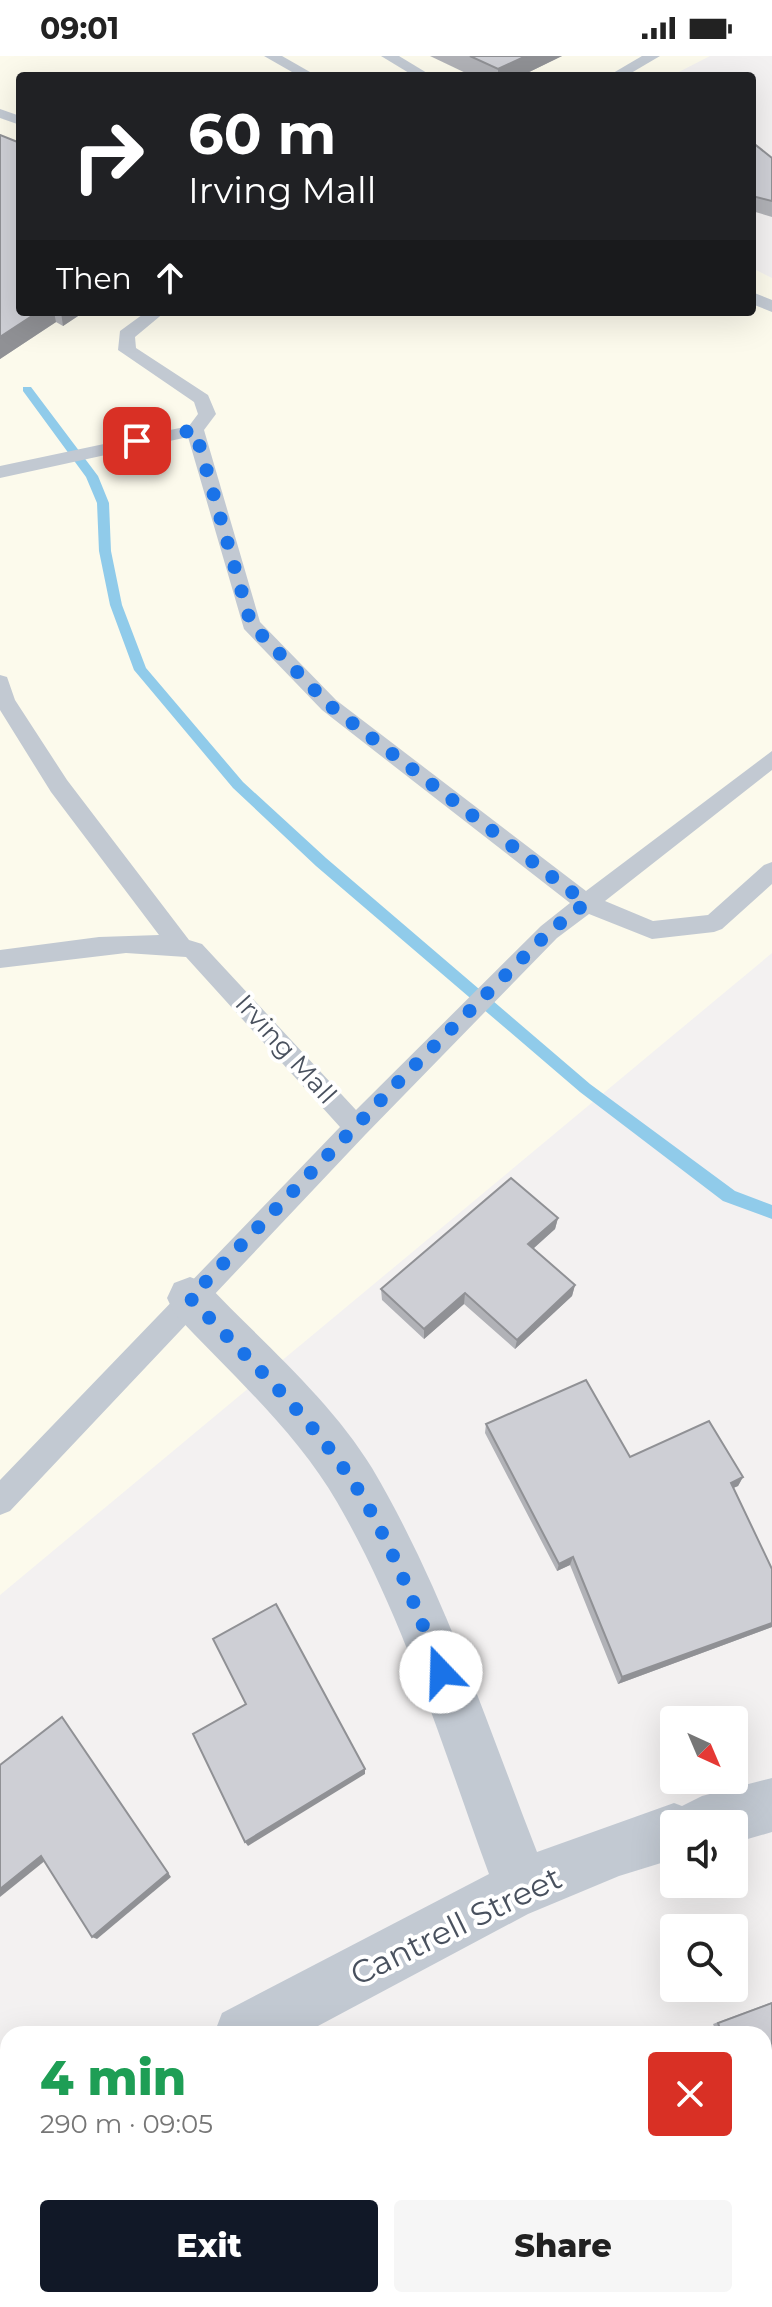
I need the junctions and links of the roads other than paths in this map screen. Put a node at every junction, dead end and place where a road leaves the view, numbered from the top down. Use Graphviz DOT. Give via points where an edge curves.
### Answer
graph roads {
  1 [pos="271,56"];
  2 [pos="388,56"];
  3 [pos="653,56"];
  4 [pos="302,72"];
  5 [pos="418,72"];
  6 [pos="623,72"];
  7 [pos="151,316"];
  8 [pos="195,430"];
  9 [pos="0,472"];
  10 [pos="0,682"];
  11 [pos="772,759"];
  12 [pos="772,871"];
  13 [pos="586,903"];
  14 [pos="180,945"];
  15 [pos="0,959"];
  16 [pos="356,1127"];
  17 [pos="190,1298"];
  18 [pos="0,1501"];
  19 [pos="772,1805"];
  20 [pos="748,1812"];
  21 [pos="660,1835"];
  22 [pos="523,1888"];
  23 [pos="258,2026"];
  1 -- 4 [label="lane"];
  2 -- 5 [label="lane"];
  3 -- 6 [label="lane"];
  7 -- 8 [label="lane" via="124,342 135,357 202,399 207,414"];
  8 -- 9 [label="lane"];
  8 -- 13 [label="lane" via="251,624 329,705"];
  10 -- 14 [label="lane" via="5,701 59,786"];
  11 -- 13 [label="lane"];
  12 -- 13 [label="lane" via="714,923 652,930"];
  13 -- 16 [label="lane" via="549,932"];
  14 -- 15 [label="lane" via="140,944"];
  14 -- 16 [label="lane, Irving Mall" via="202,955"];
  16 -- 17 [label="lane, Irving Mall"];
  17 -- 18 [label="lane, Irving Mall"];
  17 -- 22 [label="street" via="313,1429 354,1484 420,1618"];
  19 -- 20 [label="street"];
  21 -- 22 [label="street, Cantrell Street"];
  22 -- 23 [label="street, Cantrell Street"];
}
